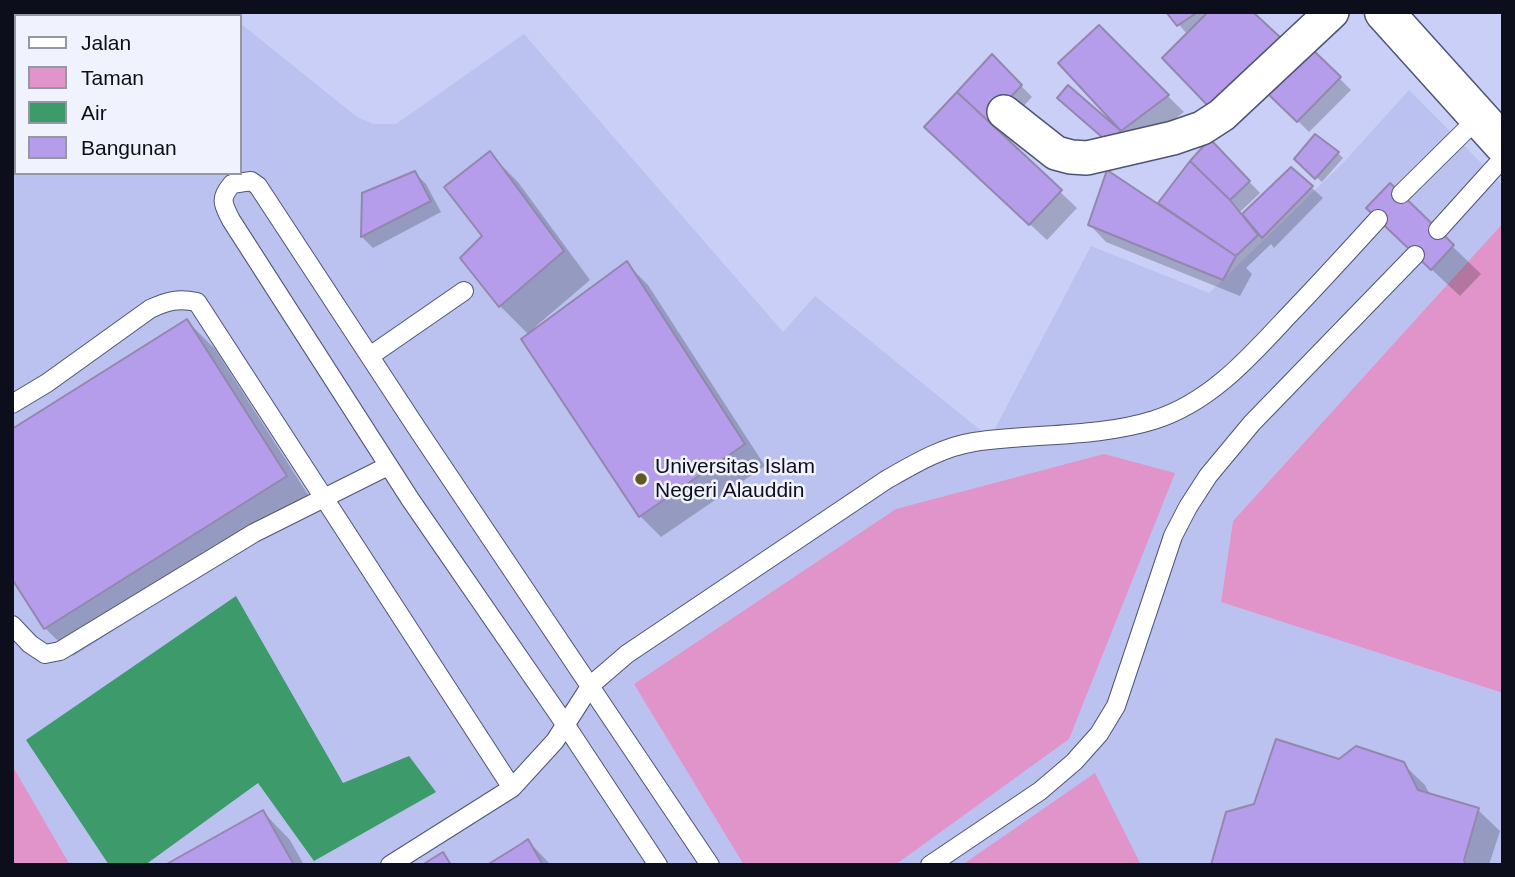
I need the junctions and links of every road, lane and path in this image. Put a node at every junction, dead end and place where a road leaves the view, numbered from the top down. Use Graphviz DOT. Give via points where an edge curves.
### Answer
graph roads {
  1 [pos="1332,12"];
  2 [pos="1384,12"];
  3 [pos="1004,112"];
  4 [pos="1491,131"];
  5 [pos="1503,158"];
  6 [pos="1401,194"];
  7 [pos="1378,219"];
  8 [pos="1438,230"];
  9 [pos="1415,255"];
  10 [pos="464,291"];
  11 [pos="370,356"];
  12 [pos="12,404"];
  13 [pos="388,466"];
  14 [pos="326,498"];
  15 [pos="12,625"];
  16 [pos="591,685"];
  17 [pos="565,724"];
  18 [pos="512,788"];
  19 [pos="390,865"];
  20 [pos="658,865"];
  21 [pos="710,865"];
  22 [pos="930,865"];
  1 -- 3 [label="street" via="1222,115 1172,138 1087,158 1071,157 1056,153"];
  2 -- 4 [label="main road"];
  4 -- 6 [label="lane"];
  5 -- 8 [label="lane"];
  7 -- 16 [label="lane" via="1241,365 1178,411 1121,427 972,442 930,455 699,603"];
  9 -- 22 [label="lane" via="1208,476 1173,536 1116,706 1099,734 1040,791"];
  10 -- 11 [label="lane"];
  11 -- 13 [label="lane" via="258,186 251,181 232,184 223,199 231,220"];
  11 -- 16 [label="lane"];
  12 -- 14 [label="lane" via="168,300 198,302"];
  13 -- 14 [label="lane"];
  13 -- 17 [label="lane"];
  14 -- 15 [label="lane" via="254,533 60,650 45,654"];
  14 -- 18 [label="lane"];
  16 -- 17 [label="lane"];
  16 -- 21 [label="lane"];
  17 -- 18 [label="lane"];
  17 -- 20 [label="lane"];
  18 -- 19 [label="lane"];
}
